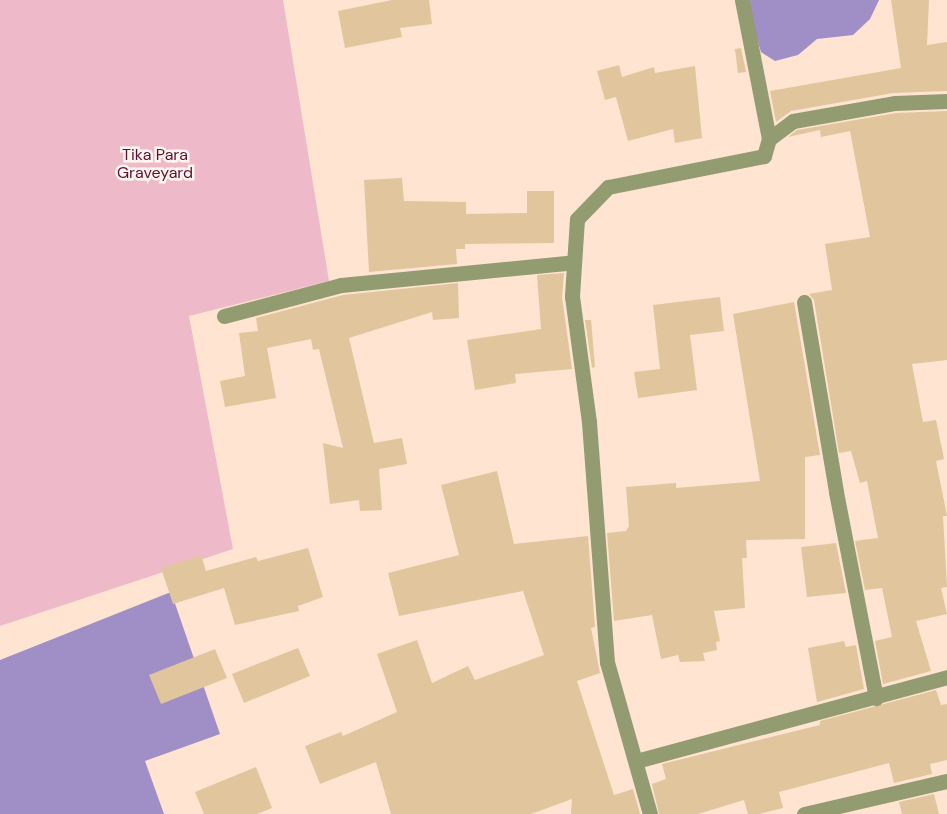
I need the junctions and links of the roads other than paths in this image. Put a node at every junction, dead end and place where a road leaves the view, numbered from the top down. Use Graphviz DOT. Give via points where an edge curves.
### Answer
graph roads {
  1 [pos="742,0"];
  2 [pos="947,101"];
  3 [pos="769,139"];
  4 [pos="574,262"];
  5 [pos="804,302"];
  6 [pos="224,316"];
  7 [pos="947,677"];
  8 [pos="876,698"];
  9 [pos="636,761"];
  10 [pos="947,781"];
  11 [pos="650,814"];
  12 [pos="804,814"];
  1 -- 3 [label="street"];
  2 -- 3 [label="street" via="828,112 793,121"];
  3 -- 4 [label="street" via="764,156 608,187 577,219"];
  4 -- 6 [label="street" via="341,285"];
  4 -- 9 [label="street" via="572,296 589,422 607,662"];
  5 -- 8 [label="street"];
  7 -- 8 [label="street"];
  8 -- 9 [label="street"];
  9 -- 11 [label="street"];
  10 -- 12 [label="street"];
}
